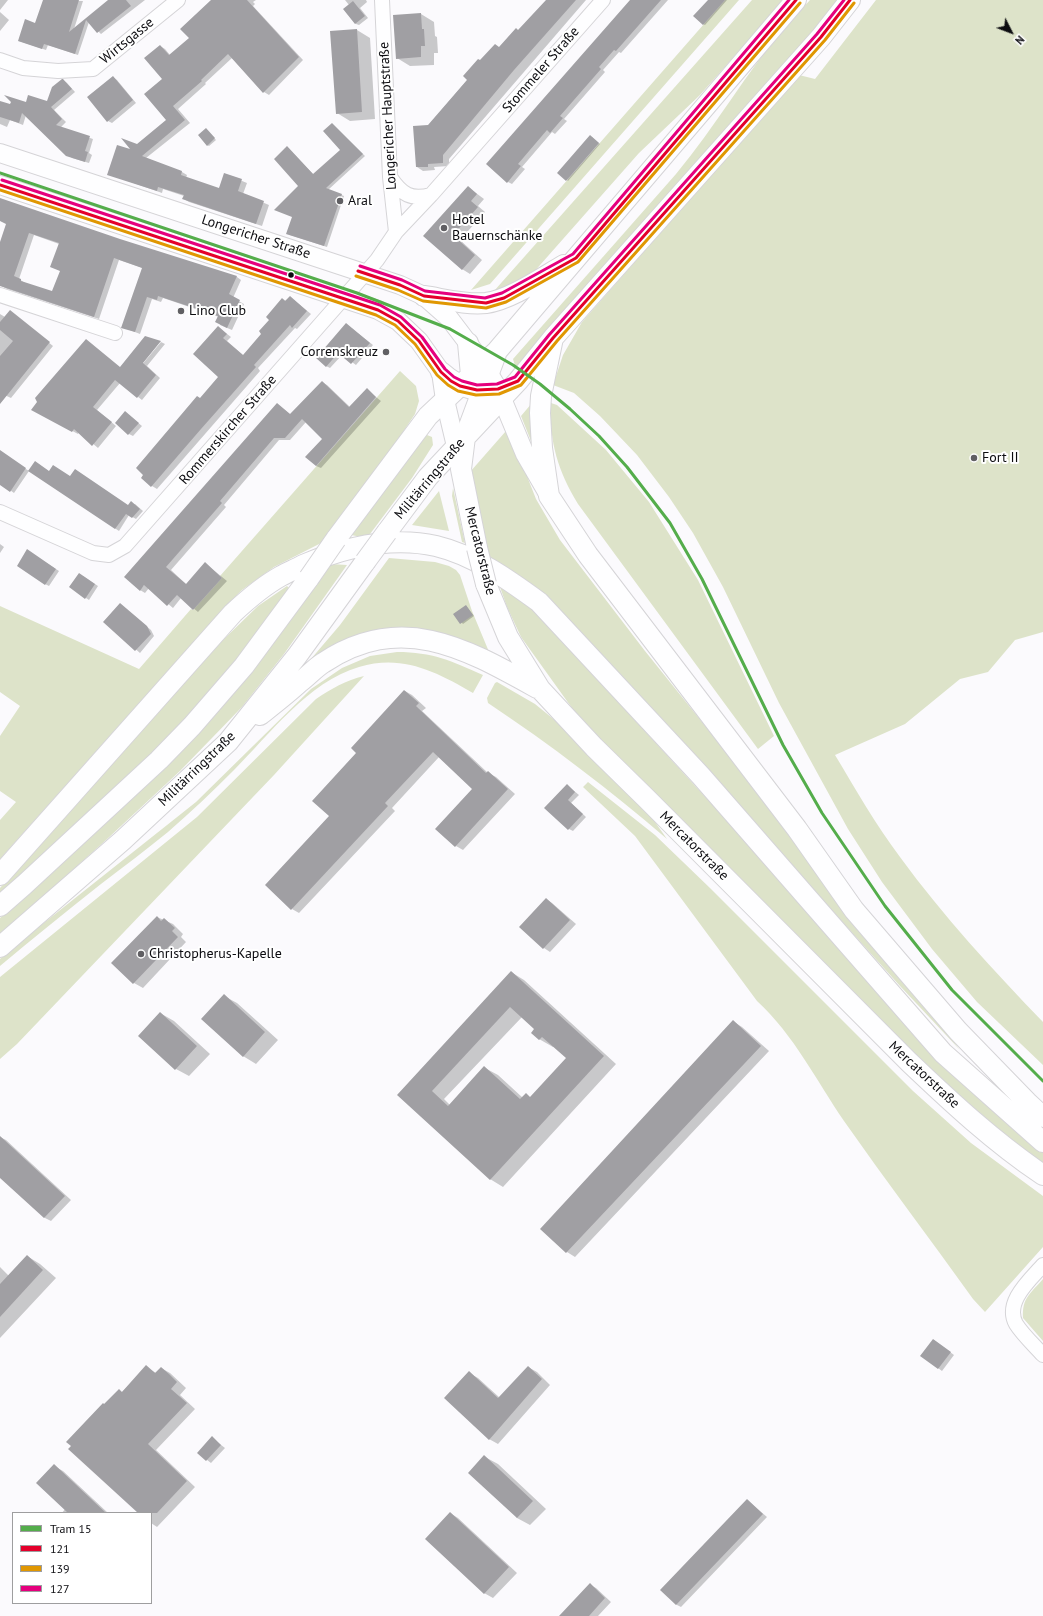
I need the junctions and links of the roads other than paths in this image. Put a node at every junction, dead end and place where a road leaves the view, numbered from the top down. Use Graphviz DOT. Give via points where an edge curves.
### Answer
graph roads {
  1 [pos="178,0"];
  2 [pos="382,0"];
  3 [pos="603,0"];
  4 [pos="796,0"];
  5 [pos="850,0"];
  6 [pos="0,60"];
  7 [pos="0,153"];
  8 [pos="390,178"];
  9 [pos="0,185"];
  10 [pos="431,195"];
  11 [pos="396,232"];
  12 [pos="576,258"];
  13 [pos="365,273"];
  14 [pos="0,295"];
  15 [pos="424,296"];
  16 [pos="342,299"];
  17 [pos="115,333"];
  18 [pos="553,338"];
  19 [pos="468,343"];
  20 [pos="441,372"];
  21 [pos="483,379"];
  22 [pos="445,400"];
  23 [pos="458,440"];
  24 [pos="549,496"];
  25 [pos="0,512"];
  26 [pos="540,689"];
  27 [pos="228,742"];
  28 [pos="0,875"];
  29 [pos="0,906"];
  30 [pos="0,947"];
  31 [pos="1043,1117"];
  32 [pos="1043,1142"];
  33 [pos="1043,1175"];
  34 [pos="1043,1265"];
  35 [pos="1043,1355"];
  1 -- 6 [label="street, Wirtsgasse" via="93,69 58,71 23,68"];
  2 -- 8 [label="street, Longericher Hauptstraße"];
  3 -- 10 [label="street, Stommeler Straße"];
  4 -- 12 [label="main road, Militärringstraße"];
  5 -- 18 [label="main road" via="821,37"];
  7 -- 13 [label="street, Longericher Straße"];
  8 -- 10 [label="street" via="410,196 419,198"];
  8 -- 11 [label="street, Longericher Hauptstraße"];
  9 -- 16 [label="street"];
  10 -- 11 [label="street, Stommeler Straße"];
  11 -- 13 [label="street, Stommeler Straße"];
  12 -- 15 [label="main road" via="504,298 486,303"];
  12 -- 21 [label="main road, Militärringstraße"];
  13 -- 15 [label="street, Longericher Straße"];
  13 -- 16 [label="street, Stommeler Straße"];
  14 -- 17 [label="street"];
  15 -- 19 [label="street, Longericher Straße" via="449,318"];
  16 -- 20 [label="street" via="378,310 398,321 419,341"];
  16 -- 25 [label="street, Rommerskircher Straße" via="125,546 109,555 93,553"];
  18 -- 21 [label="main road" via="518,381"];
  18 -- 24 [label="main road" via="540,413"];
  19 -- 21 [label="main road"];
  20 -- 21 [label="main road" via="451,381"];
  20 -- 22 [label="street"];
  21 -- 22 [label="main road, Militärringstraße"];
  21 -- 23 [label="main road, Militärringstraße"];
  21 -- 23 [label="main road" via="463,411"];
  21 -- 24 [label="street"];
  22 -- 23 [label="street"];
  22 -- 29 [label="main road, Militärringstraße, bridge" via="428,416 244,666 192,726 159,760"];
  23 -- 26 [label="main road, Mercatorstraße, bridge" via="461,469 486,584 508,637"];
  23 -- 27 [label="main road, Militärringstraße, bridge" via="297,656"];
  24 -- 31 [label="main road" via="588,555 797,829 854,910 958,1031"];
  26 -- 27 [label="main road" via="462,650 437,642 414,637 369,640 322,663"];
  26 -- 33 [label="main road, Mercatorstraße" via="594,747 909,1062 981,1128"];
  27 -- 30 [label="main road, Militärringstraße" via="123,840"];
  28 -- 32 [label="main road" via="233,613 256,592 282,575 348,548 386,542 437,546 469,558 540,602 701,776 943,1053"];
  34 -- 35 [label="street" via="1022,1288 1015,1302 1013,1315 1016,1324"];
}
